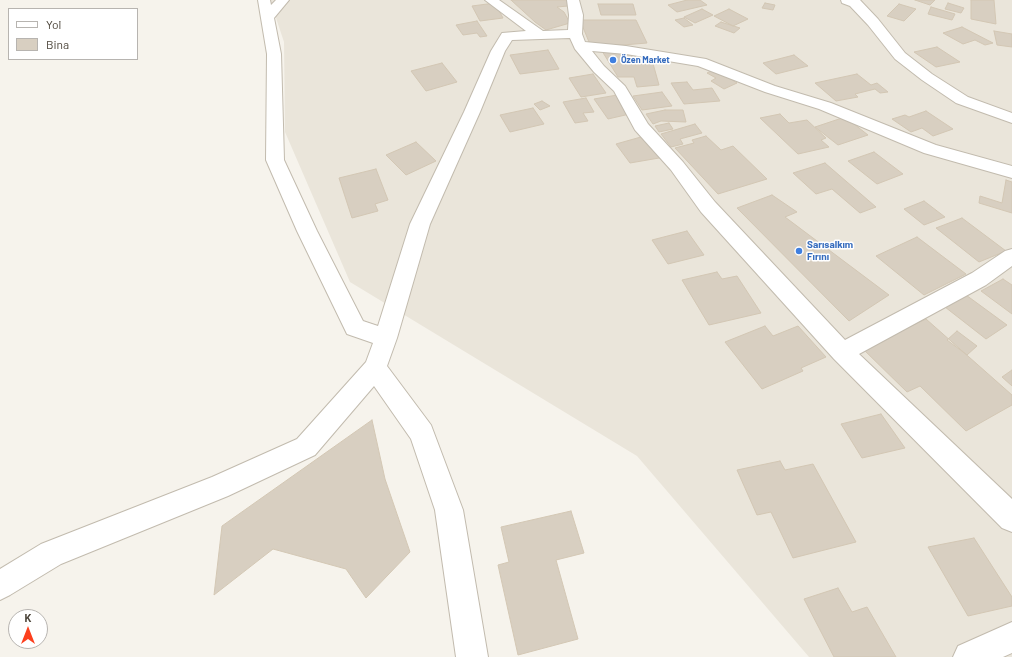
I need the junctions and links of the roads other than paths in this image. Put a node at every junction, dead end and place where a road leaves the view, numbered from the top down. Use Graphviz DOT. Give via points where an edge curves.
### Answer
graph roads {
  1 [pos="264,0"];
  2 [pos="283,0"];
  3 [pos="491,0"];
  4 [pos="573,0"];
  5 [pos="847,0"];
  6 [pos="267,18"];
  7 [pos="539,34"];
  8 [pos="578,40"];
  9 [pos="1012,118"];
  10 [pos="1012,172"];
  11 [pos="1012,256"];
  12 [pos="386,338"];
  13 [pos="842,352"];
  14 [pos="375,368"];
  15 [pos="1012,518"];
  16 [pos="0,585"];
  17 [pos="1012,637"];
  18 [pos="472,657"];
  19 [pos="969,657"];
  1 -- 6 [label="street"];
  2 -- 6 [label="street"];
  3 -- 7 [label="street"];
  4 -- 8 [label="street"];
  5 -- 9 [label="street" via="855,3 874,22 900,56 927,77 962,100"];
  6 -- 12 [label="street" via="274,54 275,160 355,328"];
  7 -- 8 [label="street"];
  7 -- 12 [label="street" via="507,36 498,51 420,224"];
  8 -- 10 [label="street" via="701,62 770,89 825,106 930,149"];
  8 -- 13 [label="street" via="599,69 620,90 641,126 678,166 708,207"];
  11 -- 13 [label="street" via="980,279"];
  12 -- 14 [label="street"];
  13 -- 15 [label="street"];
  14 -- 16 [label="street" via="306,447 219,487 51,554"];
  14 -- 18 [label="street" via="422,433 449,510"];
  17 -- 19 [label="street"];
}
